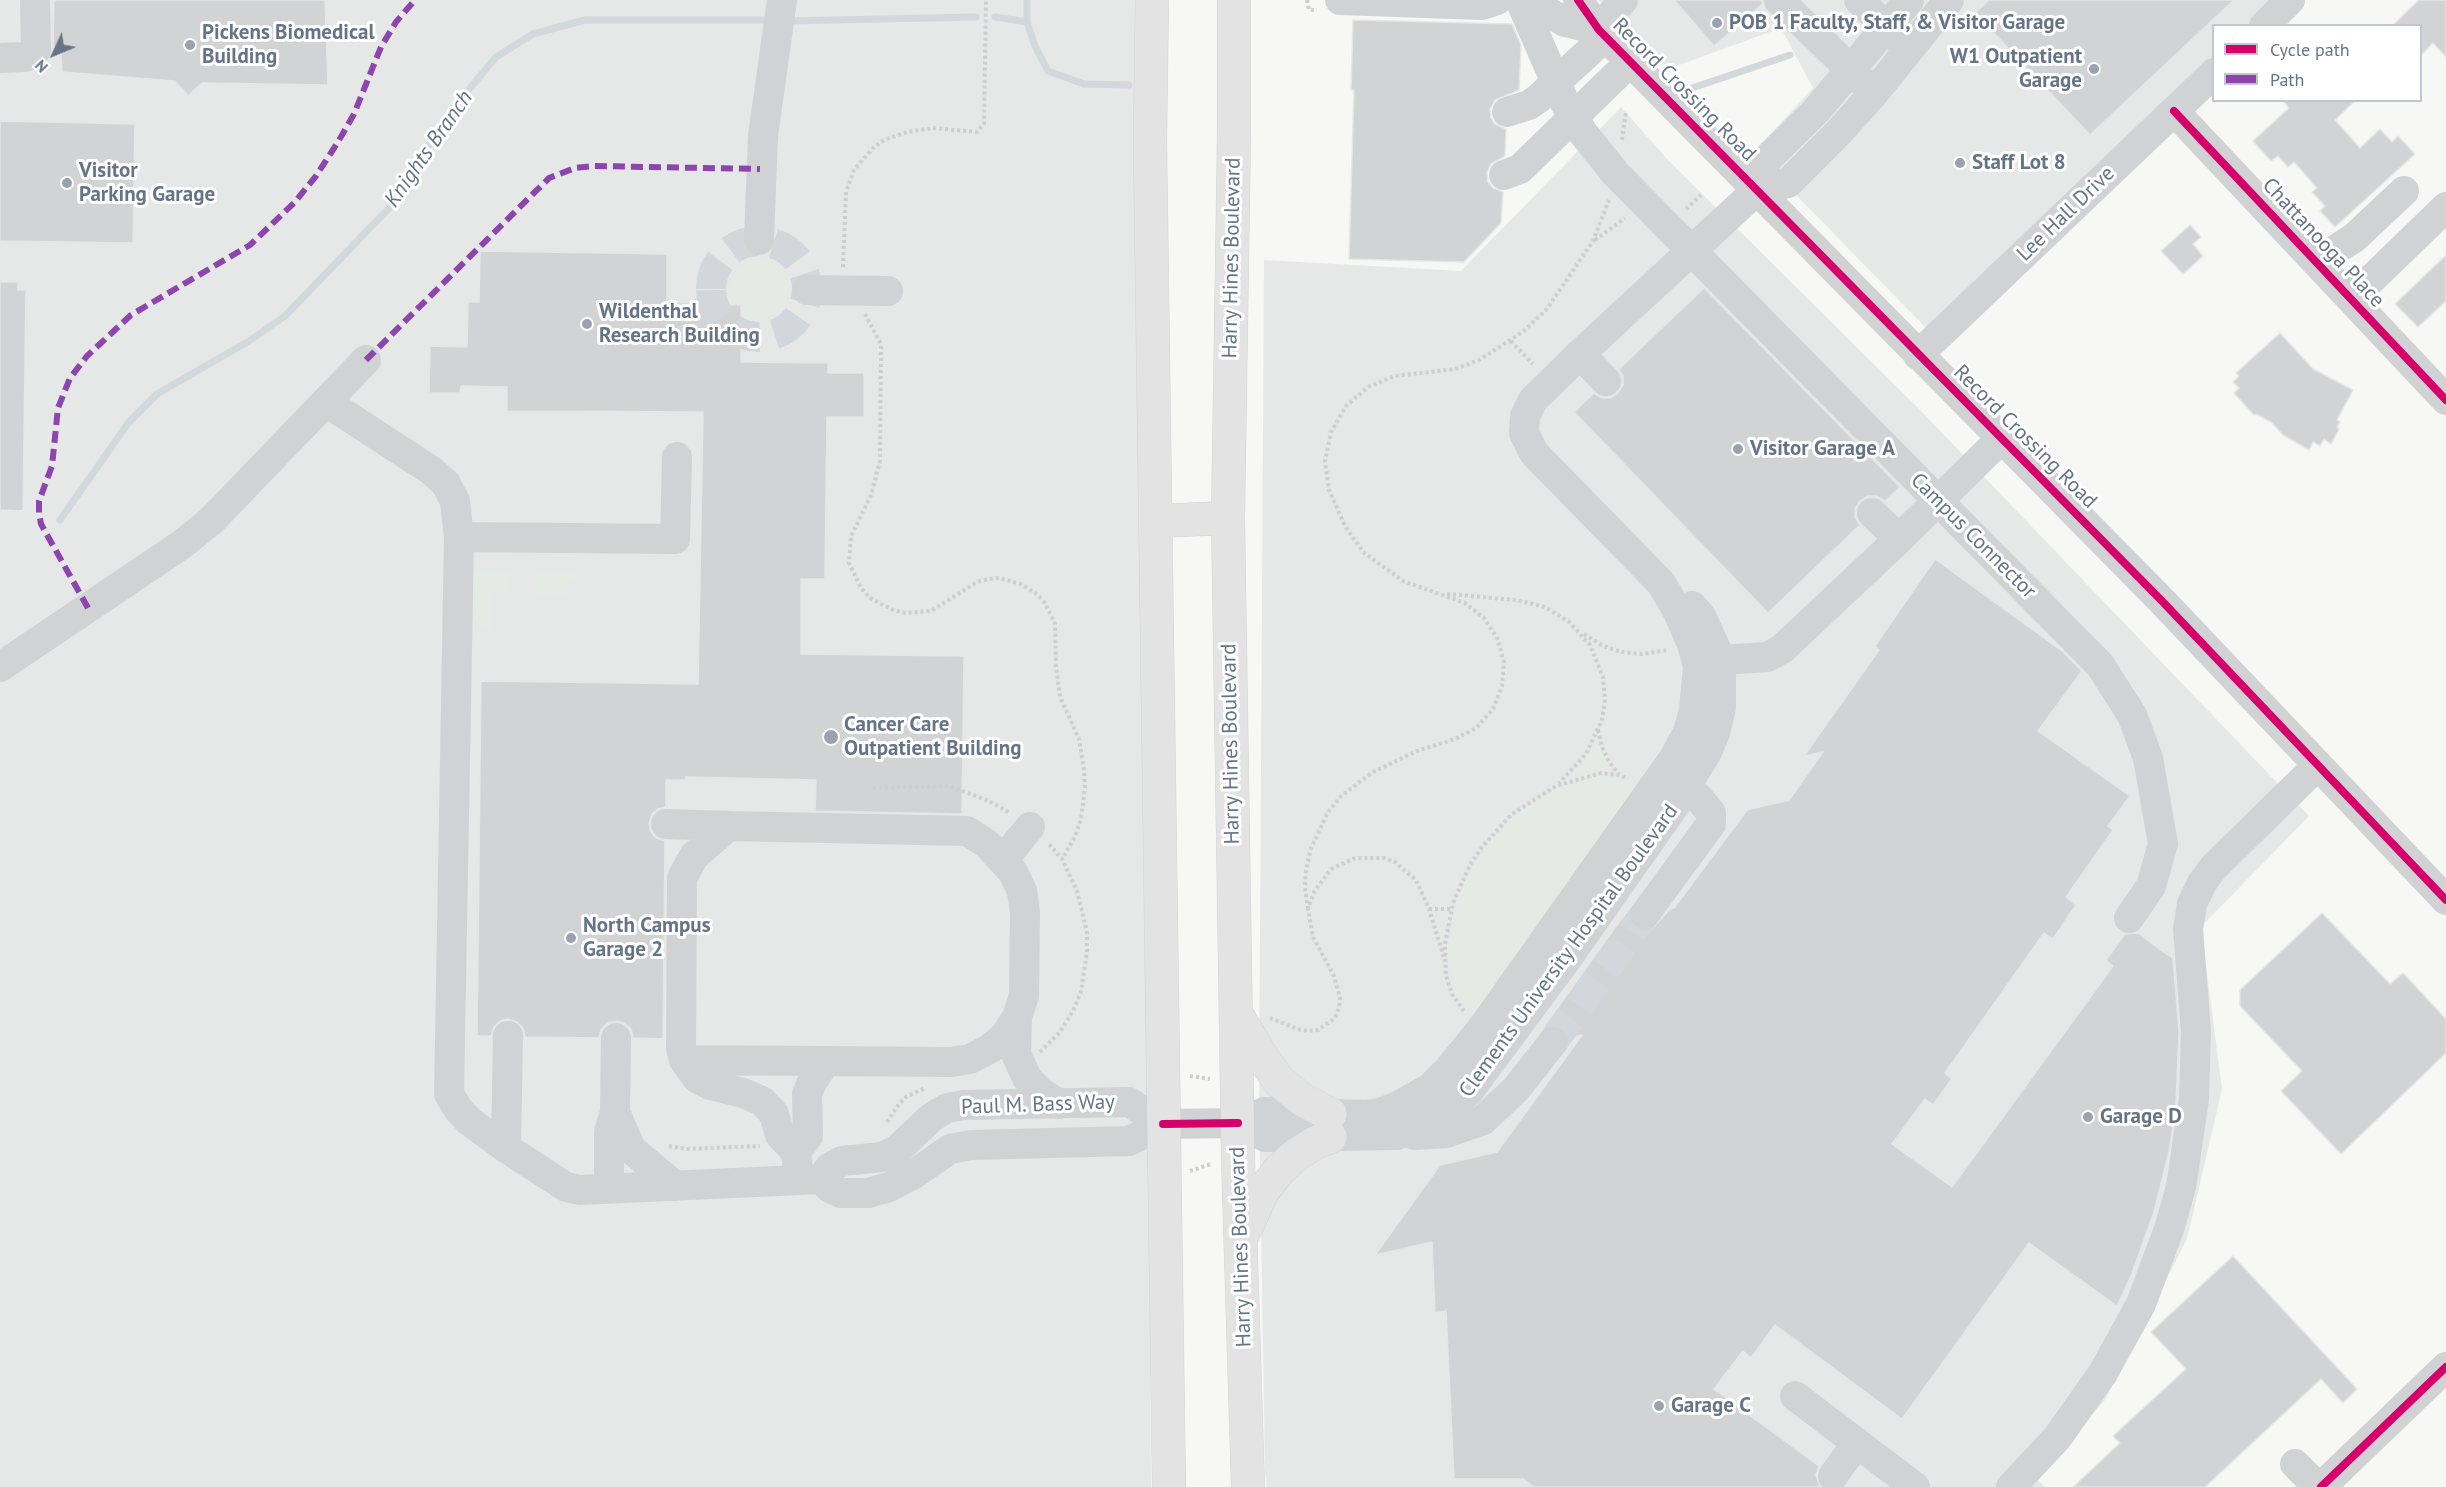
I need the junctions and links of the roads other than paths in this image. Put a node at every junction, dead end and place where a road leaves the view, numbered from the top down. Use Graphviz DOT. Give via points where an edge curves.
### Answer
graph roads {
  1 [pos="35,0"];
  2 [pos="782,0"];
  3 [pos="1152,0"];
  4 [pos="1234,0"];
  5 [pos="1497,0"];
  6 [pos="1520,0"];
  7 [pos="1528,0"];
  8 [pos="1578,0"];
  9 [pos="1623,0"];
  10 [pos="1779,0"];
  11 [pos="1859,0"];
  12 [pos="1909,0"];
  13 [pos="1949,0"];
  14 [pos="2290,0"];
  15 [pos="1329,5"];
  16 [pos="2266,24"];
  17 [pos="1886,27"];
  18 [pos="1602,34"];
  19 [pos="1908,50"];
  20 [pos="0,58"];
  21 [pos="1630,62"];
  22 [pos="1851,70"];
  23 [pos="2212,75"];
  24 [pos="1874,93"];
  25 [pos="2174,111"];
  26 [pos="1507,112"];
  27 [pos="1504,175"];
  28 [pos="1757,190"];
  29 [pos="2404,191"];
  30 [pos="2446,207"];
  31 [pos="759,240"];
  32 [pos="2316,262"];
  33 [pos="807,290"];
  34 [pos="888,291"];
  35 [pos="2351,299"];
  36 [pos="1580,354"];
  37 [pos="1918,355"];
  38 [pos="366,360"];
  39 [pos="1606,381"];
  40 [pos="2446,400"];
  41 [pos="326,402"];
  42 [pos="2001,439"];
  43 [pos="677,457"];
  44 [pos="1872,513"];
  45 [pos="1228,518"];
  46 [pos="1156,521"];
  47 [pos="459,537"];
  48 [pos="1899,539"];
  49 [pos="1698,658"];
  50 [pos="0,667"];
  51 [pos="2318,765"];
  52 [pos="1643,784"];
  53 [pos="1685,791"];
  54 [pos="729,826"];
  55 [pos="1030,827"];
  56 [pos="694,856"];
  57 [pos="1003,860"];
  58 [pos="2446,900"];
  59 [pos="1645,914"];
  60 [pos="2129,918"];
  61 [pos="1248,1013"];
  62 [pos="1017,1017"];
  63 [pos="508,1036"];
  64 [pos="616,1038"];
  65 [pos="1553,1042"];
  66 [pos="684,1060"];
  67 [pos="825,1062"];
  68 [pos="1059,1104"];
  69 [pos="615,1112"];
  70 [pos="1238,1123"];
  71 [pos="1163,1124"];
  72 [pos="1330,1125"];
  73 [pos="1397,1135"];
  74 [pos="506,1148"];
  75 [pos="806,1171"];
  76 [pos="675,1186"];
  77 [pos="609,1190"];
  78 [pos="1241,1239"];
  79 [pos="2441,1382"];
  80 [pos="1794,1396"];
  81 [pos="1857,1443"];
  82 [pos="2295,1464"];
  83 [pos="1833,1476"];
  84 [pos="1169,1487"];
  85 [pos="1248,1487"];
  86 [pos="1915,1487"];
  87 [pos="2011,1487"];
  88 [pos="2319,1487"];
  1 -- 20 [label="street" via="36,50 24,57"];
  2 -- 31 [label="street" via="763,136"];
  3 -- 46 [label="main road" via="1150,141"];
  4 -- 45 [label="main road, Harry Hines Boulevard"];
  5 -- 15 [label="street" via="1482,5"];
  6 -- 60 [label="street, Campus Connector, bridge" via="1564,101 1583,133 1616,174 2100,665 2132,715 2148,758 2163,844 2151,886"];
  7 -- 18 [label="street, Record Crossing Road" via="1565,22"];
  8 -- 18 [label="street, Record Crossing Road"];
  9 -- 18 [label="street"];
  10 -- 22 [label="street"];
  11 -- 17 [label="street"];
  12 -- 17 [label="street"];
  13 -- 19 [label="street"];
  14 -- 16 [label="street"];
  17 -- 19 [label="street"];
  17 -- 22 [label="street"];
  18 -- 21 [label="street, Record Crossing Road"];
  18 -- 26 [label="street" via="1539,98"];
  19 -- 24 [label="street"];
  21 -- 27 [label="street" via="1520,169"];
  21 -- 28 [label="street, Record Crossing Road"];
  22 -- 24 [label="street"];
  22 -- 28 [label="street" via="1767,159"];
  23 -- 25 [label="street, Lee Hall Drive"];
  24 -- 28 [label="street" via="1788,183"];
  25 -- 32 [label="street, Chattanooga Place"];
  25 -- 37 [label="street, Lee Hall Drive"];
  28 -- 36 [label="street"];
  28 -- 37 [label="street, Record Crossing Road"];
  29 -- 32 [label="street" via="2354,237"];
  30 -- 35 [label="street"];
  32 -- 35 [label="street, Chattanooga Place"];
  33 -- 34 [label="street"];
  35 -- 40 [label="street, Chattanooga Place"];
  36 -- 39 [label="street"];
  36 -- 49 [label="street" via="1533,400 1525,416 1524,433 1534,453 1661,584"];
  37 -- 42 [label="street, Record Crossing Road"];
  38 -- 41 [label="street"];
  41 -- 47 [label="street" via="446,484 455,501"];
  41 -- 50 [label="street" via="211,521"];
  42 -- 48 [label="street"];
  42 -- 51 [label="street, Record Crossing Road"];
  43 -- 47 [label="street" via="675,539"];
  44 -- 48 [label="street"];
  45 -- 46 [label="main road"];
  45 -- 61 [label="main road, Harry Hines Boulevard"];
  46 -- 71 [label="main road"];
  47 -- 74 [label="street" via="468,725 449,1094 469,1121"];
  48 -- 49 [label="street" via="1782,649 1767,657"];
  49 -- 52 [label="street, Clements University Hospital Boulevard" via="1688,732 1674,758"];
  49 -- 53 [label="street, Clements University Hospital Boulevard" via="1721,708 1715,734"];
  51 -- 58 [label="street, Record Crossing Road"];
  51 -- 87 [label="street" via="2212,868 2192,904 2188,929 2187,1032 2194,1099 2181,1187 2156,1267 2123,1339 2098,1382 2057,1438"];
  52 -- 53 [label="street"];
  52 -- 72 [label="street, Clements University Hospital Boulevard" via="1483,1027 1439,1079 1415,1097 1380,1113"];
  53 -- 59 [label="street" via="1708,806 1711,825"];
  53 -- 73 [label="street, Clements University Hospital Boulevard" via="1469,1091 1451,1108"];
  54 -- 56 [label="street"];
  54 -- 56 [label="street" via="666,832"];
  54 -- 57 [label="street" via="967,831"];
  55 -- 57 [label="street"];
  56 -- 66 [label="street" via="682,878"];
  57 -- 62 [label="street" via="1022,891 1025,913 1024,996"];
  61 -- 70 [label="main road, Harry Hines Boulevard"];
  61 -- 72 [label="main road" via="1260,1054 1279,1081"];
  62 -- 67 [label="street" via="998,1042 970,1059"];
  62 -- 68 [label="street" via="1016,1054 1020,1067 1039,1091"];
  63 -- 74 [label="street"];
  64 -- 69 [label="street"];
  65 -- 73 [label="street" via="1516,1089 1483,1120 1446,1133"];
  66 -- 67 [label="street"];
  66 -- 75 [label="street" via="689,1070 704,1082 762,1101 774,1114 780,1136"];
  67 -- 75 [label="street" via="807,1094"];
  68 -- 71 [label="street, Paul M. Bass Way" via="1130,1102"];
  68 -- 75 [label="street, Paul M. Bass Way" via="947,1108 897,1150 882,1157 842,1161 829,1168"];
  69 -- 76 [label="street" via="631,1149"];
  69 -- 77 [label="street" via="609,1132"];
  70 -- 71 [label="street"];
  70 -- 72 [label="street, Clements University Hospital Boulevard" via="1265,1112"];
  70 -- 78 [label="main road, Harry Hines Boulevard"];
  71 -- 75 [label="street, Paul M. Bass Way" via="1129,1141 971,1145 950,1149 914,1174 868,1193 841,1193"];
  71 -- 84 [label="main road"];
  72 -- 73 [label="street, Clements University Hospital Boulevard"];
  72 -- 78 [label="main road" via="1280,1169 1263,1191"];
  74 -- 77 [label="street" via="566,1187"];
  75 -- 76 [label="street"];
  76 -- 77 [label="street"];
  78 -- 85 [label="main road, Harry Hines Boulevard"];
  79 -- 88 [label="street"];
  80 -- 81 [label="street"];
  81 -- 83 [label="street"];
  81 -- 86 [label="street"];
  82 -- 88 [label="street"];
}
